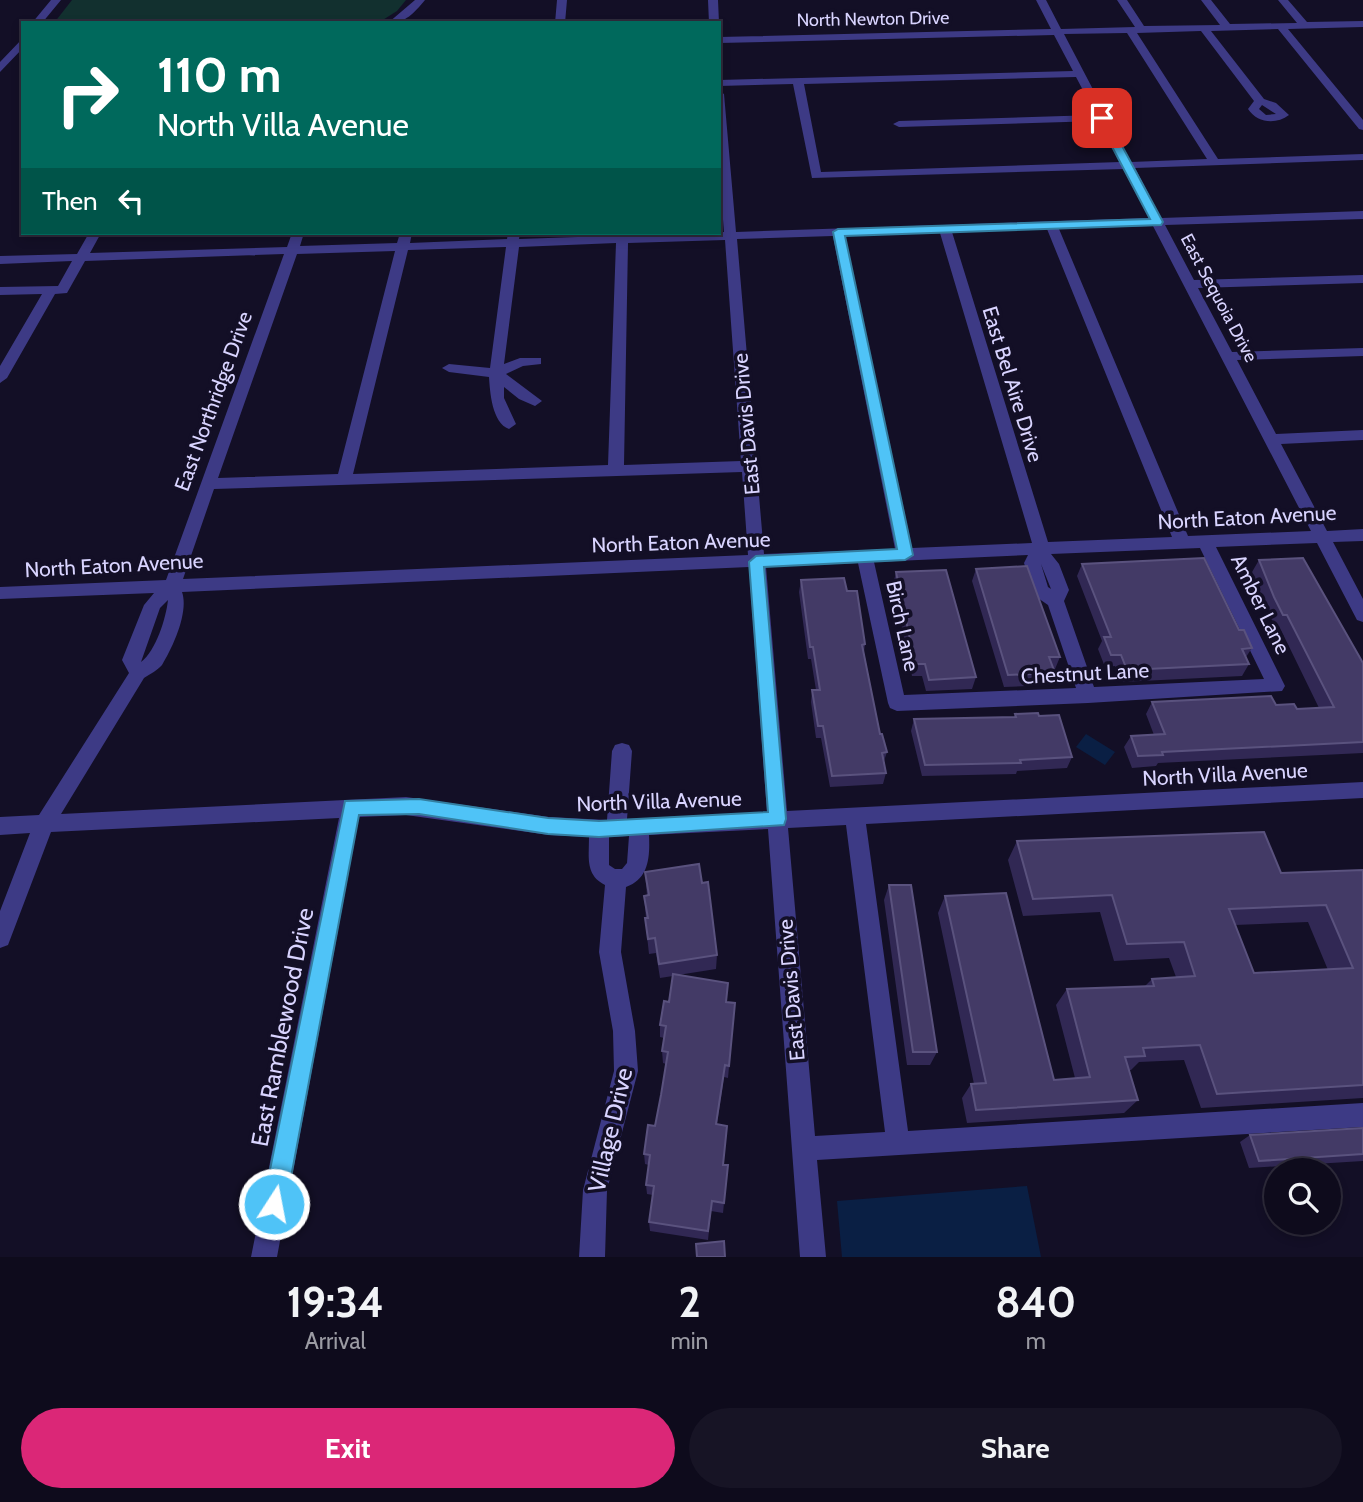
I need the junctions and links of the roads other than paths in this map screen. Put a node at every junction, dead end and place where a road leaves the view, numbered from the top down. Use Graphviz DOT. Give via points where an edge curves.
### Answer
graph roads {
  1 [pos="56,0"];
  2 [pos="420,0"];
  3 [pos="562,0"];
  4 [pos="713,0"];
  5 [pos="1041,0"];
  6 [pos="1122,0"];
  7 [pos="1206,0"];
  8 [pos="1283,0"];
  9 [pos="39,21"];
  10 [pos="396,21"];
  11 [pos="560,21"];
  12 [pos="714,21"];
  13 [pos="1363,24"];
  14 [pos="1304,25"];
  15 [pos="1281,26"];
  16 [pos="1227,27"];
  17 [pos="1205,28"];
  18 [pos="1136,29"];
  19 [pos="1057,32"];
  20 [pos="721,40"];
  21 [pos="21,43"];
  22 [pos="0,69"];
  23 [pos="1079,74"];
  24 [pos="798,82"];
  25 [pos="721,83"];
  26 [pos="1259,101"];
  27 [pos="1102,118"];
  28 [pos="899,124"];
  29 [pos="1363,127"];
  30 [pos="721,151"];
  31 [pos="1363,157"];
  32 [pos="1214,161"];
  33 [pos="1128,167"];
  34 [pos="722,179"];
  35 [pos="1363,215"];
  36 [pos="1157,222"];
  37 [pos="1051,225"];
  38 [pos="945,229"];
  39 [pos="838,232"];
  40 [pos="94,235"];
  41 [pos="297,235"];
  42 [pos="730,236"];
  43 [pos="513,238"];
  44 [pos="622,239"];
  45 [pos="404,240"];
  46 [pos="292,251"];
  47 [pos="82,257"];
  48 [pos="0,260"];
  49 [pos="1363,279"];
  50 [pos="1190,284"];
  51 [pos="51,290"];
  52 [pos="0,291"];
  53 [pos="1363,352"];
  54 [pos="1228,356"];
  55 [pos="536,360"];
  56 [pos="449,368"];
  57 [pos="496,373"];
  58 [pos="0,378"];
  59 [pos="535,401"];
  60 [pos="509,424"];
  61 [pos="1363,435"];
  62 [pos="1271,439"];
  63 [pos="750,466"];
  64 [pos="616,471"];
  65 [pos="344,480"];
  66 [pos="207,484"];
  67 [pos="1363,535"];
  68 [pos="1322,537"];
  69 [pos="1205,541"];
  70 [pos="1183,543"];
  71 [pos="1039,551"];
  72 [pos="905,555"];
  73 [pos="865,558"];
  74 [pos="756,562"];
  75 [pos="172,585"];
  76 [pos="0,593"];
  77 [pos="1363,615"];
  78 [pos="1276,686"];
  79 [pos="1088,696"];
  80 [pos="897,703"];
  81 [pos="622,751"];
  82 [pos="1363,790"];
  83 [pos="351,807"];
  84 [pos="855,815"];
  85 [pos="777,819"];
  86 [pos="44,824"];
  87 [pos="0,826"];
  88 [pos="639,827"];
  89 [pos="608,829"];
  90 [pos="616,878"];
  91 [pos="0,938"];
  92 [pos="1363,1115"];
  93 [pos="898,1143"];
  94 [pos="804,1149"];
  95 [pos="264,1257"];
  96 [pos="592,1257"];
  97 [pos="813,1257"];
  1 -- 9 [label="street"];
  2 -- 10 [label="street"];
  3 -- 11 [label="street"];
  4 -- 12 [label="street"];
  5 -- 19 [label="street, East Sequoia Drive"];
  6 -- 18 [label="street"];
  7 -- 16 [label="street"];
  8 -- 14 [label="street"];
  13 -- 14 [label="street, North Newton Drive"];
  14 -- 15 [label="street, North Newton Drive"];
  15 -- 16 [label="street, North Newton Drive"];
  15 -- 29 [label="street"];
  16 -- 17 [label="street, North Newton Drive"];
  17 -- 18 [label="street, North Newton Drive"];
  17 -- 26 [label="street"];
  18 -- 19 [label="street, North Newton Drive"];
  18 -- 32 [label="street"];
  19 -- 20 [label="street, North Newton Drive"];
  19 -- 23 [label="street, East Sequoia Drive"];
  21 -- 22 [label="street"];
  23 -- 24 [label="street"];
  23 -- 27 [label="street, East Sequoia Drive"];
  24 -- 25 [label="street"];
  24 -- 33 [label="street" via="816,176"];
  27 -- 28 [label="street"];
  27 -- 33 [label="street, East Sequoia Drive"];
  30 -- 34 [label="street, East Davis Drive"];
  31 -- 32 [label="street"];
  32 -- 33 [label="street"];
  33 -- 36 [label="street, East Sequoia Drive"];
  34 -- 42 [label="street, East Davis Drive"];
  35 -- 36 [label="street"];
  36 -- 37 [label="street"];
  36 -- 50 [label="street, East Sequoia Drive"];
  37 -- 38 [label="street"];
  37 -- 70 [label="street"];
  38 -- 39 [label="street"];
  38 -- 71 [label="street, East Bel Aire Drive"];
  39 -- 42 [label="street"];
  39 -- 72 [label="street"];
  40 -- 47 [label="street"];
  41 -- 46 [label="street, East Northridge Drive"];
  42 -- 44 [label="street"];
  42 -- 63 [label="street, East Davis Drive"];
  43 -- 44 [label="street"];
  43 -- 45 [label="street"];
  43 -- 57 [label="street"];
  44 -- 64 [label="street"];
  45 -- 46 [label="street"];
  45 -- 65 [label="street"];
  46 -- 47 [label="street"];
  46 -- 66 [label="street, East Northridge Drive"];
  47 -- 48 [label="street"];
  47 -- 51 [label="street" via="62,290"];
  49 -- 50 [label="street"];
  50 -- 54 [label="street, East Sequoia Drive"];
  51 -- 52 [label="street"];
  51 -- 58 [label="street"];
  53 -- 54 [label="street"];
  54 -- 62 [label="street, East Sequoia Drive"];
  55 -- 57 [label="street"];
  56 -- 57 [label="street"];
  57 -- 59 [label="street"];
  57 -- 60 [label="street" via="497,398"];
  61 -- 62 [label="street"];
  62 -- 68 [label="street, East Sequoia Drive"];
  63 -- 64 [label="street"];
  63 -- 74 [label="street, East Davis Drive"];
  64 -- 65 [label="street"];
  65 -- 66 [label="street"];
  66 -- 75 [label="street, East Northridge Drive"];
  67 -- 68 [label="street, North Eaton Avenue"];
  68 -- 69 [label="street, North Eaton Avenue"];
  68 -- 77 [label="street, East Sequoia Drive"];
  69 -- 70 [label="street, North Eaton Avenue"];
  69 -- 78 [label="street, Amber Lane"];
  70 -- 71 [label="street, North Eaton Avenue"];
  71 -- 72 [label="street, North Eaton Avenue"];
  71 -- 79 [label="street, East Bel Aire Drive" via="1032,563 1041,591 1055,601"];
  72 -- 73 [label="street, North Eaton Avenue"];
  73 -- 74 [label="street, North Eaton Avenue"];
  73 -- 80 [label="street, Birch Lane"];
  74 -- 75 [label="street, North Eaton Avenue"];
  74 -- 85 [label="street, East Davis Drive"];
  75 -- 76 [label="street, North Eaton Avenue"];
  75 -- 86 [label="street, East Northridge Drive" via="177,602 155,662 138,673"];
  78 -- 79 [label="street, Chestnut Lane"];
  79 -- 80 [label="street, Chestnut Lane"];
  81 -- 89 [label="street"];
  82 -- 84 [label="street, North Villa Avenue"];
  83 -- 86 [label="street, North Villa Avenue"];
  83 -- 89 [label="street, North Villa Avenue" via="419,807 548,826"];
  83 -- 95 [label="street, East Ramblewood Drive"];
  84 -- 85 [label="street, North Villa Avenue"];
  84 -- 93 [label="street"];
  85 -- 88 [label="street, North Villa Avenue"];
  85 -- 94 [label="street, East Davis Drive"];
  86 -- 87 [label="street, North Villa Avenue"];
  86 -- 91 [label="street, East Northridge Drive"];
  88 -- 89 [label="street, North Villa Avenue"];
  88 -- 90 [label="street" via="638,866 628,876"];
  89 -- 90 [label="street" via="599,868"];
  90 -- 96 [label="street, Village Drive" via="610,952 626,1071 595,1190"];
  92 -- 93 [label="street"];
  93 -- 94 [label="street"];
  94 -- 97 [label="street, East Davis Drive"];
}
